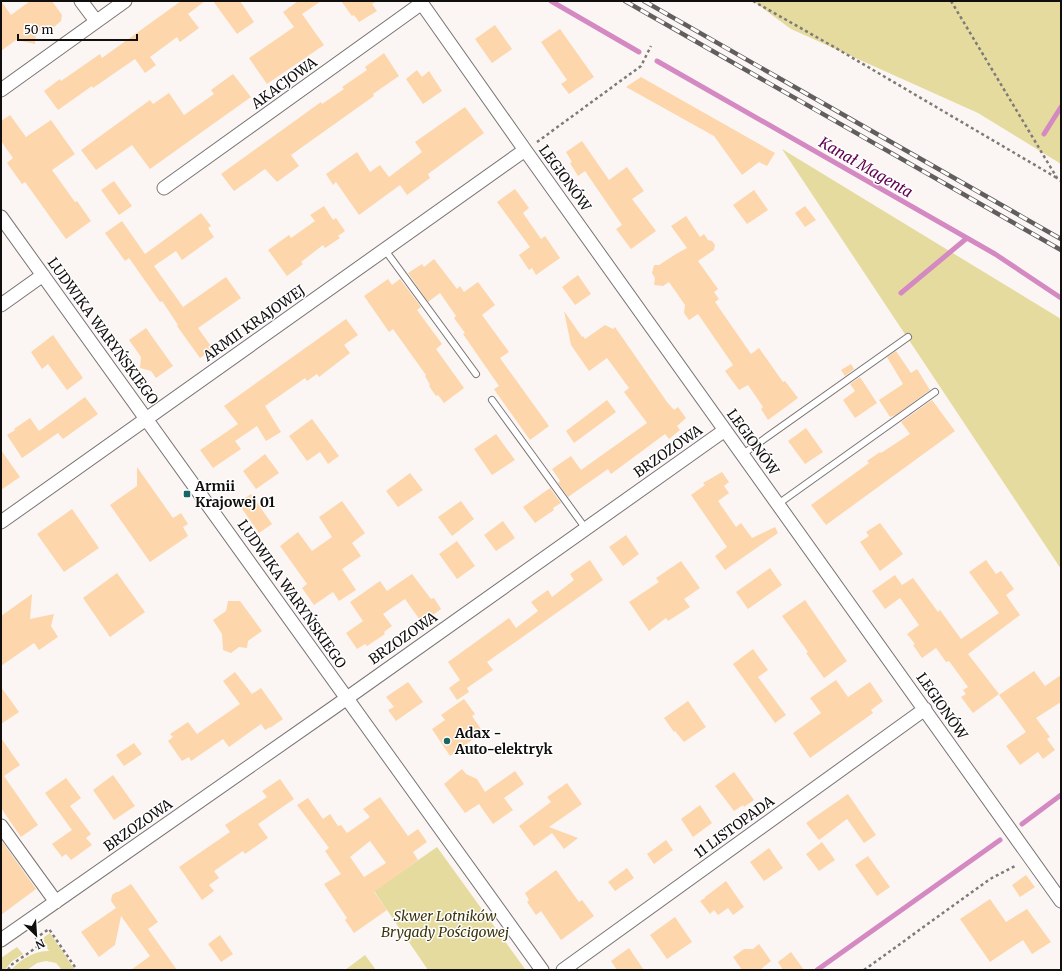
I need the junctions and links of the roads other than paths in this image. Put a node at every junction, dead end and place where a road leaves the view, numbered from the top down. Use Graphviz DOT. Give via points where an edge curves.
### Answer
graph roads {
  1 [pos="81,1"];
  2 [pos="125,1"];
  3 [pos="421,2"];
  4 [pos="96,21"];
  5 [pos="1,90"];
  6 [pos="525,150"];
  7 [pos="164,188"];
  8 [pos="1,217"];
  9 [pos="385,250"];
  10 [pos="43,275"];
  11 [pos="1,305"];
  12 [pos="908,337"];
  13 [pos="476,374"];
  14 [pos="935,392"];
  15 [pos="492,400"];
  16 [pos="146,419"];
  17 [pos="725,430"];
  18 [pos="743,454"];
  19 [pos="778,504"];
  20 [pos="1,522"];
  21 [pos="586,529"];
  22 [pos="346,698"];
  23 [pos="925,709"];
  24 [pos="1,826"];
  25 [pos="1061,901"];
  26 [pos="56,902"];
  27 [pos="1,940"];
  28 [pos="542,970"];
  29 [pos="563,970"];
  1 -- 4 [label="street"];
  2 -- 4 [label="street"];
  3 -- 6 [label="street, LEGIONÓW"];
  3 -- 7 [label="street, AKACJOWA"];
  4 -- 5 [label="street"];
  6 -- 9 [label="street, ARMII KRAJOWEJ"];
  6 -- 17 [label="street, LEGIONÓW"];
  8 -- 10 [label="street, LUDWIKA WARYŃSKIEGO"];
  9 -- 13 [label="lane"];
  9 -- 16 [label="street, ARMII KRAJOWEJ"];
  10 -- 11 [label="street"];
  10 -- 16 [label="street, LUDWIKA WARYŃSKIEGO"];
  12 -- 18 [label="lane"];
  14 -- 19 [label="lane"];
  15 -- 21 [label="lane"];
  16 -- 20 [label="street, ARMII KRAJOWEJ"];
  16 -- 22 [label="street, LUDWIKA WARYŃSKIEGO"];
  17 -- 18 [label="street, LEGIONÓW"];
  17 -- 21 [label="street, BRZOZOWA"];
  18 -- 19 [label="street, LEGIONÓW"];
  19 -- 23 [label="street, LEGIONÓW"];
  21 -- 22 [label="street, BRZOZOWA"];
  22 -- 26 [label="street, BRZOZOWA"];
  22 -- 28 [label="street, LUDWIKA WARYŃSKIEGO"];
  23 -- 25 [label="street, LEGIONÓW"];
  23 -- 29 [label="street, 11 LISTOPADA"];
  24 -- 26 [label="street"];
  26 -- 27 [label="street, BRZOZOWA"];
}
